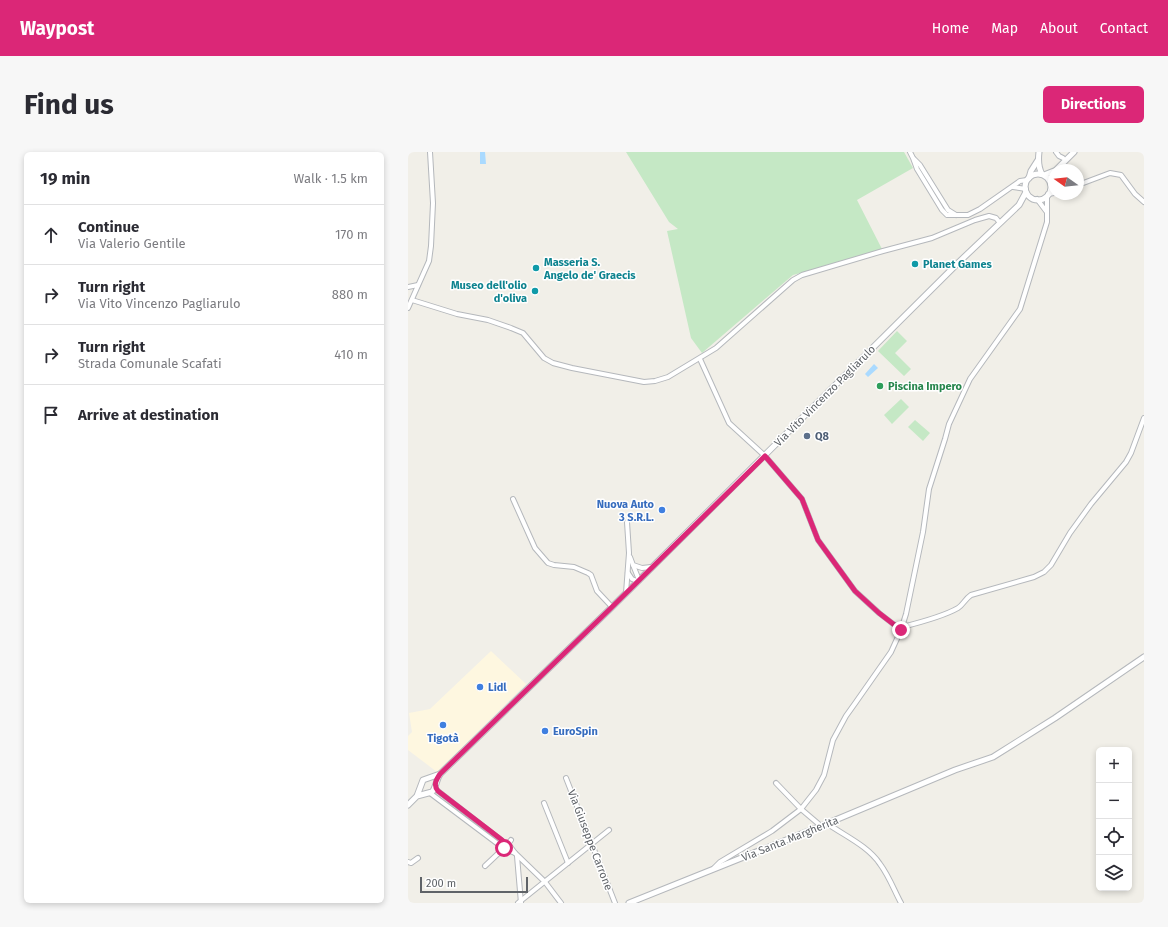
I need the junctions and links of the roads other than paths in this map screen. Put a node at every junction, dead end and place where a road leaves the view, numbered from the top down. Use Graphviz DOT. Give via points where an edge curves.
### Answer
graph roads {
  1 [pos="430,152"];
  2 [pos="910,152"];
  3 [pos="1039,152"];
  4 [pos="1056,152"];
  5 [pos="1074,152"];
  6 [pos="1063,158"];
  7 [pos="1038,160"];
  8 [pos="1061,164"];
  9 [pos="1048,173"];
  10 [pos="1043,175"];
  11 [pos="1028,179"];
  12 [pos="1048,180"];
  13 [pos="1084,183"];
  14 [pos="1013,187"];
  15 [pos="1026,190"];
  16 [pos="1048,195"];
  17 [pos="1036,199"];
  18 [pos="1144,202"];
  19 [pos="1021,203"];
  20 [pos="1046,211"];
  21 [pos="1000,223"];
  22 [pos="418,285"];
  23 [pos="408,287"];
  24 [pos="412,300"];
  25 [pos="408,308"];
  26 [pos="700,358"];
  27 [pos="1144,418"];
  28 [pos="765,456"];
  29 [pos="513,498"];
  30 [pos="627,522"];
  31 [pos="629,553"];
  32 [pos="633,565"];
  33 [pos="652,567"];
  34 [pos="628,570"];
  35 [pos="638,581"];
  36 [pos="626,593"];
  37 [pos="612,607"];
  38 [pos="902,628"];
  39 [pos="1144,657"];
  40 [pos="440,774"];
  41 [pos="429,778"];
  42 [pos="566,778"];
  43 [pos="776,783"];
  44 [pos="435,785"];
  45 [pos="421,787"];
  46 [pos="428,793"];
  47 [pos="417,796"];
  48 [pos="544,803"];
  49 [pos="408,805"];
  50 [pos="801,809"];
  51 [pos="828,824"];
  52 [pos="821,826"];
  53 [pos="609,830"];
  54 [pos="592,844"];
  55 [pos="506,845"];
  56 [pos="516,854"];
  57 [pos="418,858"];
  58 [pos="408,862"];
  59 [pos="568,863"];
  60 [pos="485,866"];
  61 [pos="711,871"];
  62 [pos="545,882"];
  63 [pos="520,902"];
  64 [pos="561,903"];
  65 [pos="614,903"];
  66 [pos="628,903"];
  67 [pos="901,903"];
  1 -- 22 [label="street" via="433,203 431,246 429,261"];
  2 -- 14 [label="street" via="917,169 947,215 968,214 980,209"];
  3 -- 7 [label="street"];
  4 -- 6 [label="street"];
  5 -- 8 [label="street"];
  7 -- 10 [label="street"];
  7 -- 11 [label="street"];
  9 -- 10 [label="street"];
  10 -- 11 [label="street" via="1035,174"];
  10 -- 12 [label="street"];
  11 -- 14 [label="street"];
  11 -- 15 [label="street"];
  13 -- 18 [label="street" via="1110,173 1121,175"];
  14 -- 15 [label="street"];
  15 -- 17 [label="street" via="1028,195"];
  15 -- 19 [label="street, Via Vito Vincenzo Pagliarulo"];
  16 -- 17 [label="street"];
  16 -- 20 [label="street"];
  17 -- 19 [label="street, Via Vito Vincenzo Pagliarulo"];
  17 -- 20 [label="street"];
  19 -- 21 [label="street, Via Vito Vincenzo Pagliarulo"];
  20 -- 38 [label="street" via="1047,222 1020,309 970,379 949,424 929,489 923,532"];
  21 -- 26 [label="street" via="996,218 989,216 932,238 802,275 792,280 716,348"];
  21 -- 28 [label="street, Via Vito Vincenzo Pagliarulo"];
  22 -- 23 [label="street"];
  22 -- 24 [label="street"];
  24 -- 25 [label="street"];
  24 -- 26 [label="street" via="511,328 523,334 544,358 572,368 656,382"];
  26 -- 28 [label="street" via="729,423"];
  27 -- 38 [label="street" via="1126,462 1091,504 1044,572 971,595 959,607"];
  28 -- 33 [label="street, Via Vito Vincenzo Pagliarulo"];
  28 -- 38 [label="street" via="802,499 818,540 855,591 879,613"];
  29 -- 37 [label="street" via="535,548 544,560 588,573 597,591"];
  30 -- 31 [label="street"];
  31 -- 32 [label="street"];
  31 -- 34 [label="street"];
  32 -- 33 [label="street" via="642,568"];
  32 -- 35 [label="street"];
  33 -- 35 [label="street, Via Vito Vincenzo Pagliarulo"];
  34 -- 35 [label="street" via="630,576"];
  34 -- 36 [label="street"];
  35 -- 36 [label="street, Via Vito Vincenzo Pagliarulo"];
  36 -- 37 [label="street, Via Vito Vincenzo Pagliarulo"];
  37 -- 40 [label="street, Via Vito Vincenzo Pagliarulo"];
  38 -- 50 [label="street" via="891,652 839,727 824,775"];
  39 -- 51 [label="street, Via Santa Margherita" via="993,757 950,772"];
  40 -- 41 [label="street, Via Vito Vincenzo Pagliarulo"];
  40 -- 44 [label="street, Via Vito Vincenzo Pagliarulo"];
  41 -- 44 [label="street"];
  41 -- 45 [label="street" via="423,780"];
  42 -- 54 [label="street, Via Giuseppe Carrone"];
  43 -- 50 [label="street"];
  44 -- 46 [label="street"];
  44 -- 55 [label="street" via="438,791"];
  45 -- 46 [label="street"];
  45 -- 47 [label="street"];
  46 -- 47 [label="street"];
  46 -- 55 [label="street"];
  47 -- 49 [label="street"];
  48 -- 59 [label="street"];
  50 -- 52 [label="street"];
  50 -- 61 [label="street" via="772,831 720,862"];
  51 -- 52 [label="street, Via Santa Margherita"];
  51 -- 67 [label="street" via="872,854 886,873"];
  52 -- 61 [label="street, Via Santa Margherita"];
  53 -- 54 [label="street"];
  54 -- 59 [label="street"];
  54 -- 65 [label="street, Via Giuseppe Carrone"];
  55 -- 56 [label="street"];
  55 -- 60 [label="street"];
  56 -- 62 [label="street"];
  56 -- 63 [label="street"];
  57 -- 58 [label="street" via="411,863"];
  59 -- 62 [label="street"];
  61 -- 66 [label="street, Via Santa Margherita"];
  62 -- 63 [label="street"];
  62 -- 64 [label="street"];
}
